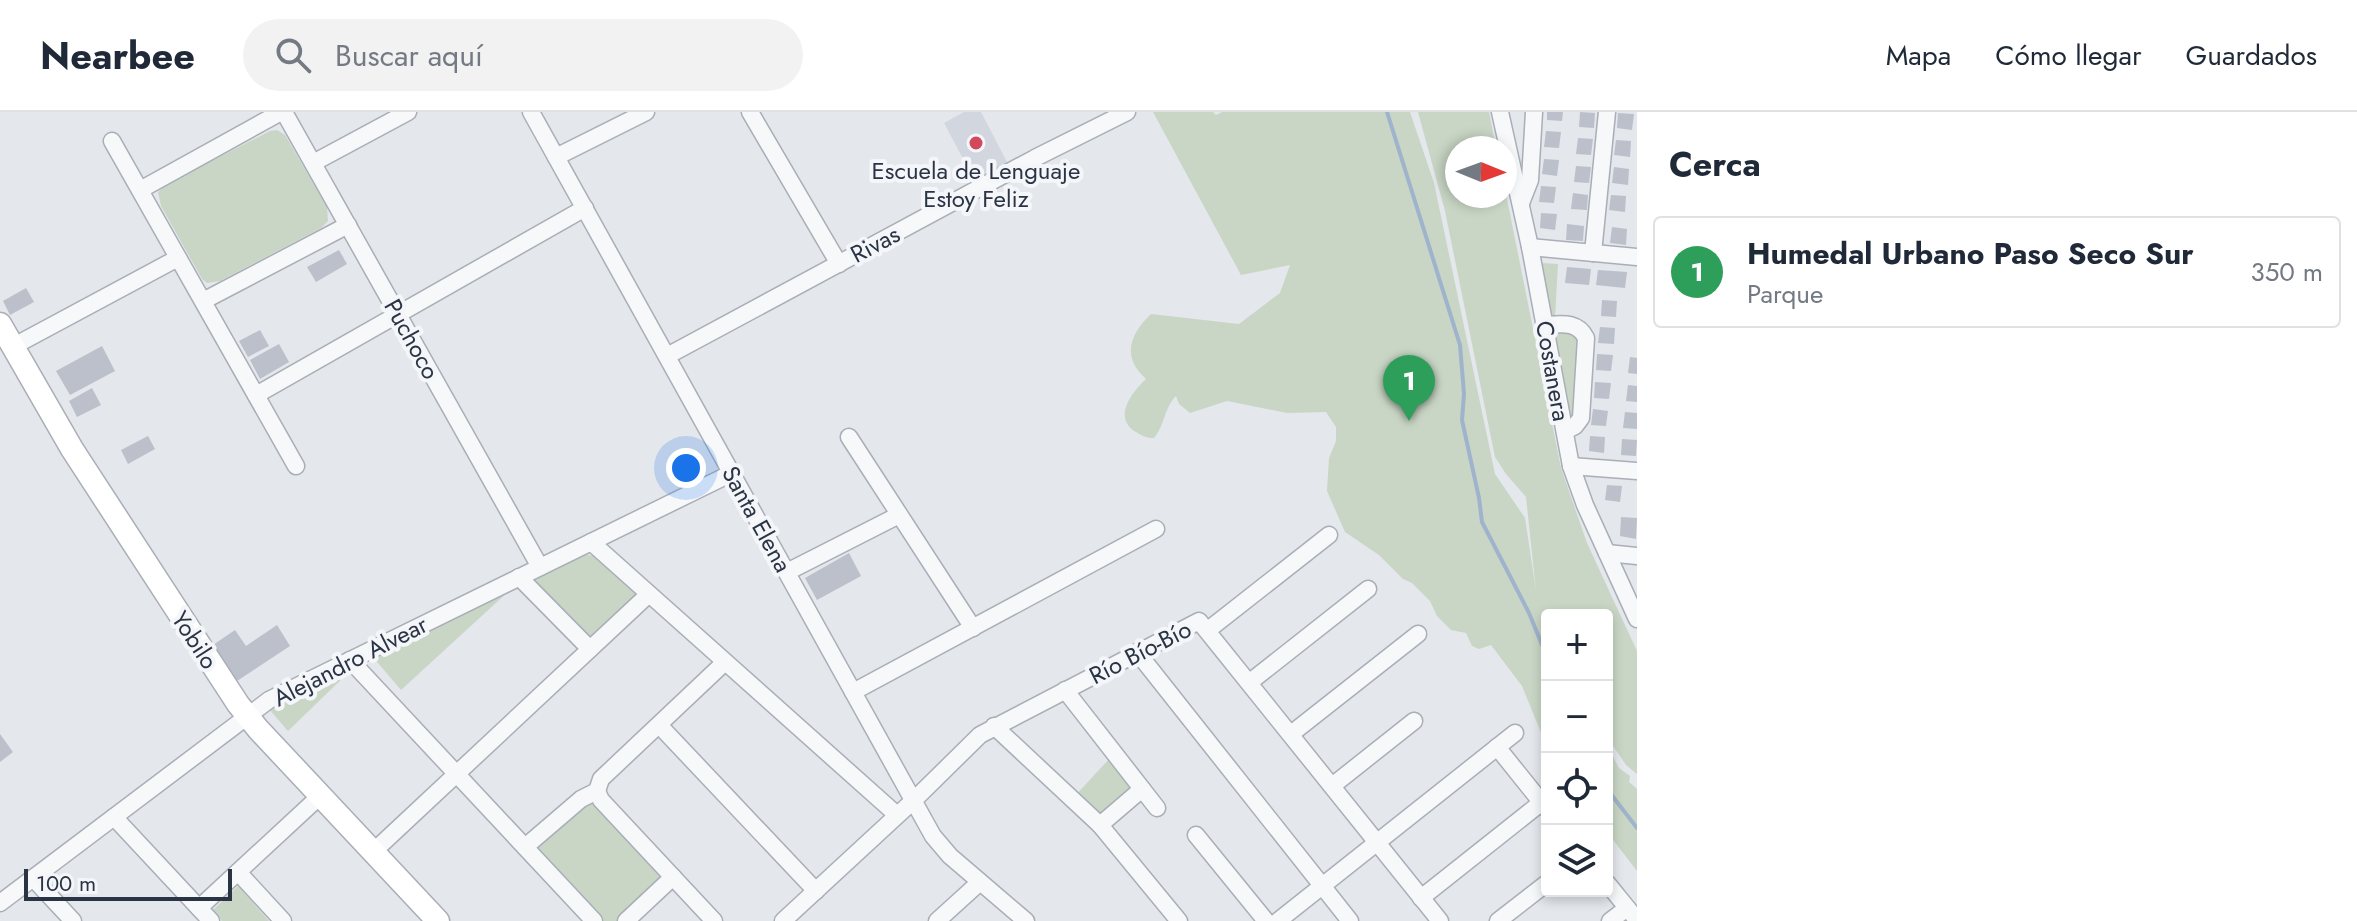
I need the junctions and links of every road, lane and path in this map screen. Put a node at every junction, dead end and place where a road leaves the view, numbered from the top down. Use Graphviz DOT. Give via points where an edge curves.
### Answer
graph roads {
  1 [pos="283,112"];
  2 [pos="408,112"];
  3 [pos="531,112"];
  4 [pos="646,112"];
  5 [pos="750,112"];
  6 [pos="1127,112"];
  7 [pos="1500,112"];
  8 [pos="1534,112"];
  9 [pos="1607,112"];
  10 [pos="112,141"];
  11 [pos="556,157"];
  12 [pos="313,163"];
  13 [pos="140,190"];
  14 [pos="1521,203"];
  15 [pos="585,208"];
  16 [pos="348,225"];
  17 [pos="1530,247"];
  18 [pos="1593,253"];
  19 [pos="1637,257"];
  20 [pos="178,258"];
  21 [pos="839,264"];
  22 [pos="203,301"];
  23 [pos="398,314"];
  24 [pos="0,324"];
  25 [pos="1545,325"];
  26 [pos="12,347"];
  27 [pos="667,356"];
  28 [pos="256,395"];
  29 [pos="1565,431"];
  30 [pos="849,437"];
  31 [pos="296,466"];
  32 [pos="1571,466"];
  33 [pos="1637,471"];
  34 [pos="732,473"];
  35 [pos="899,515"];
  36 [pos="1156,529"];
  37 [pos="1329,535"];
  38 [pos="591,542"];
  39 [pos="1607,553"];
  40 [pos="1637,556"];
  41 [pos="540,567"];
  42 [pos="787,572"];
  43 [pos="519,577"];
  44 [pos="1368,589"];
  45 [pos="649,594"];
  46 [pos="1637,619"];
  47 [pos="973,628"];
  48 [pos="1208,630"];
  49 [pos="1418,634"];
  50 [pos="590,649"];
  51 [pos="1137,652"];
  52 [pos="350,660"];
  53 [pos="725,662"];
  54 [pos="1250,682"];
  55 [pos="1065,690"];
  56 [pos="853,692"];
  57 [pos="248,717"];
  58 [pos="1414,721"];
  59 [pos="659,725"];
  60 [pos="994,726"];
  61 [pos="1515,733"];
  62 [pos="1291,734"];
  63 [pos="1497,747"];
  64 [pos="457,774"];
  65 [pos="1332,786"];
  66 [pos="1142,789"];
  67 [pos="597,791"];
  68 [pos="320,796"];
  69 [pos="914,800"];
  70 [pos="1541,801"];
  71 [pos="1541,807"];
  72 [pos="1157,808"];
  73 [pos="897,815"];
  74 [pos="114,817"];
  75 [pos="1100,825"];
  76 [pos="1196,835"];
  77 [pos="1376,841"];
  78 [pos="525,847"];
  79 [pos="373,852"];
  80 [pos="238,872"];
  81 [pos="673,877"];
  82 [pos="33,878"];
  83 [pos="980,882"];
  84 [pos="1322,886"];
  85 [pos="1541,888"];
  86 [pos="1613,890"];
  87 [pos="816,891"];
  88 [pos="1421,898"];
  89 [pos="0,903"];
  90 [pos="1632,914"];
  91 [pos="205,915"];
  92 [pos="73,921"];
  93 [pos="283,921"];
  94 [pos="438,921"];
  95 [pos="594,921"];
  96 [pos="626,921"];
  97 [pos="714,921"];
  98 [pos="783,921"];
  99 [pos="937,921"];
  100 [pos="1026,921"];
  101 [pos="1179,921"];
  102 [pos="1266,921"];
  103 [pos="1278,921"];
  104 [pos="1350,921"];
  105 [pos="1440,921"];
  106 [pos="1498,921"];
  107 [pos="1610,921"];
  1 -- 12 [label="street, Puchoco"];
  1 -- 13 [label="street"];
  2 -- 12 [label="street"];
  3 -- 11 [label="street, Santa Elena"];
  4 -- 11 [label="street"];
  5 -- 21 [label="street"];
  6 -- 21 [label="street, Rivas"];
  7 -- 14 [label="street, Costanera"];
  8 -- 14 [label="street" via="1530,180"];
  9 -- 18 [label="street"];
  10 -- 13 [label="street"];
  11 -- 15 [label="street, Santa Elena"];
  12 -- 16 [label="street, Puchoco"];
  13 -- 20 [label="street"];
  14 -- 17 [label="street, Costanera"];
  15 -- 23 [label="street"];
  15 -- 27 [label="street, Santa Elena"];
  16 -- 22 [label="street"];
  16 -- 23 [label="street, Puchoco"];
  17 -- 18 [label="street"];
  17 -- 25 [label="street, Costanera"];
  18 -- 19 [label="street"];
  20 -- 22 [label="street"];
  20 -- 26 [label="street"];
  21 -- 27 [label="street, Rivas"];
  22 -- 28 [label="street"];
  23 -- 28 [label="street"];
  23 -- 41 [label="street, Puchoco"];
  24 -- 26 [label="main road, Yobilo"];
  25 -- 29 [label="street, Costanera"];
  25 -- 29 [label="street" via="1574,325 1586,338 1581,414"];
  26 -- 57 [label="main road, Yobilo" via="80,462"];
  27 -- 34 [label="street, Santa Elena"];
  28 -- 31 [label="street"];
  29 -- 32 [label="street, Costanera"];
  30 -- 35 [label="street"];
  32 -- 33 [label="street"];
  32 -- 39 [label="street, Costanera"];
  34 -- 38 [label="street, Alejandro Alvear"];
  34 -- 42 [label="street, Santa Elena"];
  35 -- 42 [label="street"];
  35 -- 47 [label="street"];
  36 -- 47 [label="street"];
  37 -- 48 [label="street"];
  38 -- 41 [label="street, Alejandro Alvear"];
  38 -- 45 [label="street"];
  39 -- 40 [label="street"];
  39 -- 46 [label="street, Costanera"];
  41 -- 43 [label="street, Alejandro Alvear"];
  42 -- 56 [label="street, Santa Elena"];
  43 -- 50 [label="street"];
  43 -- 52 [label="street, Alejandro Alvear"];
  44 -- 54 [label="street"];
  45 -- 50 [label="street"];
  45 -- 53 [label="street"];
  47 -- 56 [label="street"];
  48 -- 51 [label="street, Río Bío-Bío" via="1196,622"];
  48 -- 54 [label="street, Río Bío-Bío"];
  49 -- 62 [label="street"];
  50 -- 64 [label="street"];
  51 -- 55 [label="street, Río Bío-Bío"];
  51 -- 84 [label="street"];
  52 -- 57 [label="street, Alejandro Alvear" via="269,700"];
  52 -- 64 [label="street"];
  53 -- 59 [label="street"];
  53 -- 73 [label="street"];
  54 -- 62 [label="street, Río Bío-Bío"];
  55 -- 60 [label="street, Río Bío-Bío"];
  55 -- 66 [label="street"];
  56 -- 69 [label="street, Santa Elena"];
  57 -- 68 [label="main road, Yobilo"];
  57 -- 74 [label="street, Alejandro Alvear"];
  58 -- 65 [label="street"];
  59 -- 67 [label="street" via="601,779"];
  59 -- 87 [label="street"];
  60 -- 69 [label="street, Río Bío-Bío"];
  60 -- 75 [label="street"];
  61 -- 63 [label="street"];
  62 -- 65 [label="street, Río Bío-Bío"];
  63 -- 70 [label="street"];
  63 -- 77 [label="street"];
  64 -- 78 [label="street"];
  64 -- 79 [label="street"];
  65 -- 77 [label="street, Río Bío-Bío"];
  66 -- 72 [label="street"];
  66 -- 75 [label="street"];
  67 -- 78 [label="street" via="586,794"];
  67 -- 81 [label="street"];
  68 -- 79 [label="main road, Yobilo"];
  68 -- 80 [label="street"];
  69 -- 73 [label="street, Río Bío-Bío"];
  69 -- 83 [label="street" via="941,846"];
  71 -- 88 [label="street"];
  73 -- 87 [label="street, Río Bío-Bío"];
  74 -- 82 [label="street, Alejandro Alvear"];
  74 -- 91 [label="street"];
  75 -- 101 [label="street"];
  76 -- 102 [label="street"];
  77 -- 84 [label="street"];
  77 -- 88 [label="street, Río Bío-Bío"];
  78 -- 95 [label="street"];
  79 -- 94 [label="main road, Yobilo"];
  80 -- 91 [label="street"];
  80 -- 93 [label="street"];
  81 -- 96 [label="street"];
  81 -- 97 [label="street"];
  82 -- 89 [label="street, Alejandro Alvear"];
  82 -- 92 [label="street"];
  83 -- 99 [label="street"];
  83 -- 100 [label="street"];
  84 -- 103 [label="street"];
  84 -- 104 [label="street"];
  85 -- 106 [label="street"];
  86 -- 90 [label="street"];
  87 -- 98 [label="street, Río Bío-Bío"];
  88 -- 105 [label="street, Río Bío-Bío"];
  90 -- 107 [label="street"];
}
